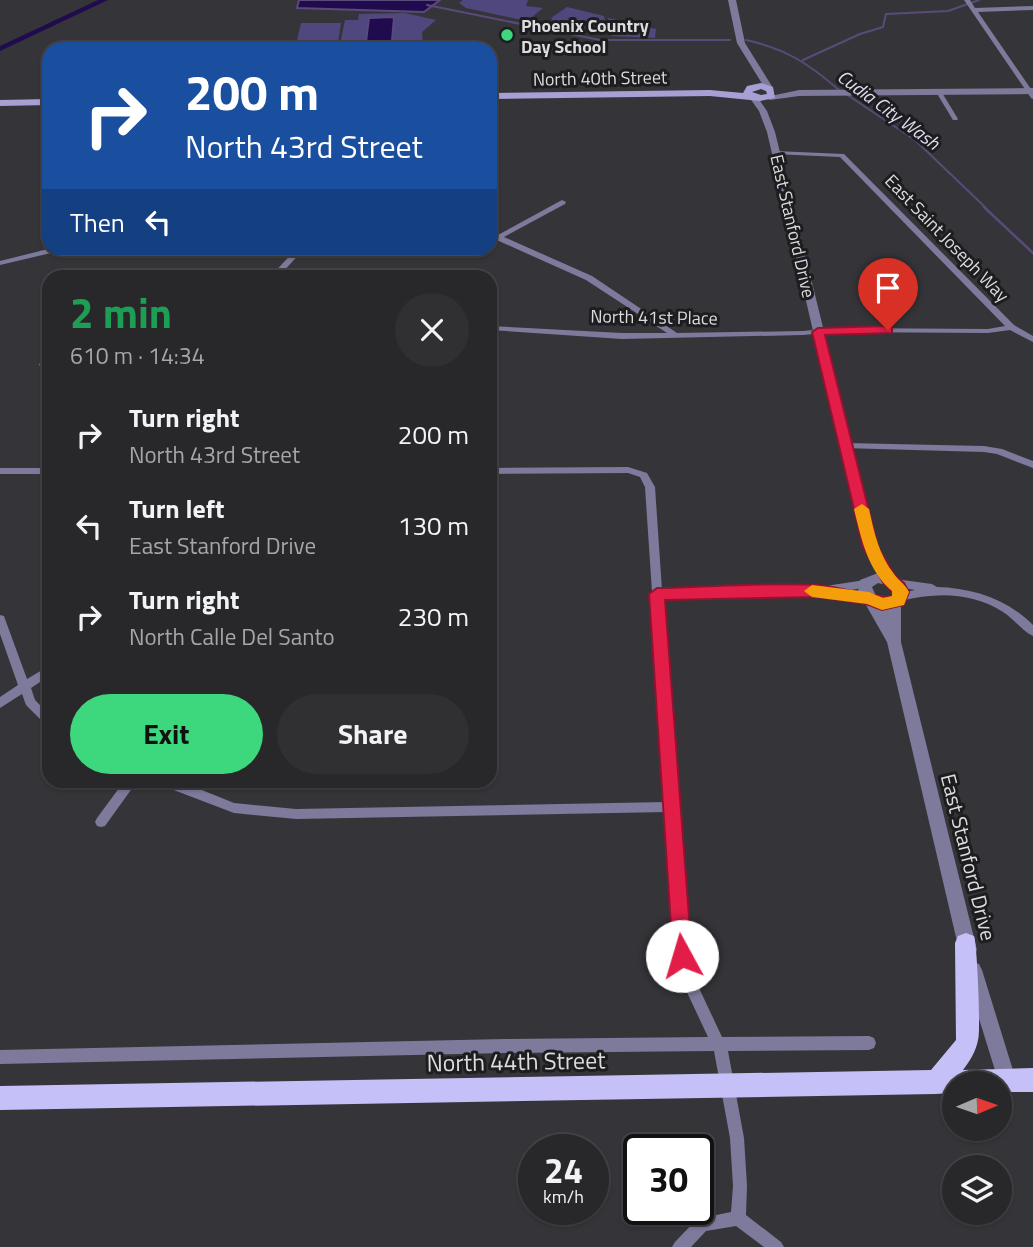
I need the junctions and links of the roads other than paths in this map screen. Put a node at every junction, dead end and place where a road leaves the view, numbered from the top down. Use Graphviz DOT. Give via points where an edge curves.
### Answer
graph roads {
  1 [pos="724,0"];
  2 [pos="732,0"];
  3 [pos="967,0"];
  4 [pos="1033,8"];
  5 [pos="974,10"];
  6 [pos="939,92"];
  7 [pos="750,93"];
  8 [pos="769,93"];
  9 [pos="1032,93"];
  10 [pos="497,96"];
  11 [pos="42,102"];
  12 [pos="0,103"];
  13 [pos="762,111"];
  14 [pos="955,119"];
  15 [pos="775,153"];
  16 [pos="562,202"];
  17 [pos="497,234"];
  18 [pos="497,236"];
  19 [pos="42,252"];
  20 [pos="294,256"];
  21 [pos="0,263"];
  22 [pos="281,270"];
  23 [pos="1012,327"];
  24 [pos="497,328"];
  25 [pos="818,332"];
  26 [pos="675,334"];
  27 [pos="1033,339"];
  28 [pos="846,446"];
  29 [pos="1033,465"];
  30 [pos="0,471"];
  31 [pos="42,471"];
  32 [pos="497,471"];
  33 [pos="870,547"];
  34 [pos="868,591"];
  35 [pos="895,591"];
  36 [pos="657,594"];
  37 [pos="0,619"];
  38 [pos="1033,632"];
  39 [pos="894,642"];
  40 [pos="42,675"];
  41 [pos="26,687"];
  42 [pos="0,703"];
  43 [pos="42,714"];
  44 [pos="126,788"];
  45 [pos="183,788"];
  46 [pos="670,807"];
  47 [pos="100,822"];
  48 [pos="966,943"];
  49 [pos="869,1042"];
  50 [pos="718,1044"];
  51 [pos="0,1057"];
  52 [pos="1004,1071"];
  53 [pos="1012,1080"];
  54 [pos="1033,1080"];
  55 [pos="934,1082"];
  56 [pos="942,1082"];
  57 [pos="729,1086"];
  58 [pos="0,1098"];
  59 [pos="738,1218"];
  60 [pos="680,1247"];
  61 [pos="776,1247"];
  1 -- 7 [label="street, East Stanford Drive" via="731,29 752,75"];
  2 -- 8 [label="street" via="741,43"];
  3 -- 5 [label="street"];
  4 -- 5 [label="street"];
  5 -- 9 [label="street"];
  6 -- 8 [label="street"];
  6 -- 9 [label="street"];
  6 -- 14 [label="street"];
  7 -- 8 [label="main road, North 40th Street"];
  7 -- 10 [label="main road, North 40th Street"];
  7 -- 13 [label="street, East Stanford Drive"];
  8 -- 13 [label="street"];
  11 -- 12 [label="main road"];
  13 -- 15 [label="street, East Stanford Drive"];
  15 -- 23 [label="street, East Saint Joseph Way" via="842,155"];
  15 -- 25 [label="street, East Stanford Drive"];
  16 -- 17 [label="street"];
  18 -- 26 [label="street" via="589,278"];
  19 -- 21 [label="street"];
  20 -- 22 [label="street"];
  23 -- 25 [label="street, North 41st Place"];
  23 -- 27 [label="street, East Saint Joseph Way"];
  24 -- 26 [label="street, North 41st Place" via="622,336"];
  25 -- 26 [label="street, North 41st Place"];
  25 -- 28 [label="street, East Stanford Drive"];
  28 -- 29 [label="street" via="984,449"];
  28 -- 33 [label="street, East Stanford Drive"];
  30 -- 31 [label="street"];
  32 -- 36 [label="street" via="628,470 644,475 650,487"];
  33 -- 34 [label="street, East Stanford Drive"];
  33 -- 35 [label="street, East Stanford Drive"];
  34 -- 35 [label="street" via="882,604"];
  34 -- 35 [label="street" via="877,578"];
  34 -- 36 [label="street"];
  34 -- 39 [label="street, East Stanford Drive"];
  35 -- 38 [label="street" via="971,594 998,603"];
  35 -- 39 [label="street, East Stanford Drive"];
  36 -- 46 [label="street"];
  37 -- 41 [label="street"];
  39 -- 48 [label="street, East Stanford Drive"];
  40 -- 41 [label="street"];
  41 -- 42 [label="street"];
  41 -- 43 [label="street" via="30,702"];
  44 -- 47 [label="street"];
  45 -- 46 [label="street" via="234,807 296,814"];
  46 -- 50 [label="street" via="684,971"];
  48 -- 52 [label="street, East Stanford Drive"];
  48 -- 55 [label="main road" via="969,1039 957,1061"];
  49 -- 50 [label="street, North 44th Street"];
  50 -- 51 [label="street, North 44th Street"];
  50 -- 57 [label="street"];
  53 -- 54 [label="main road, North 44th Street"];
  55 -- 56 [label="main road, North 44th Street"];
  55 -- 57 [label="main road, North 44th Street"];
  57 -- 58 [label="main road, North 44th Street"];
  57 -- 59 [label="street" via="737,1138"];
  59 -- 60 [label="street" via="702,1224"];
  59 -- 61 [label="street"];
}
